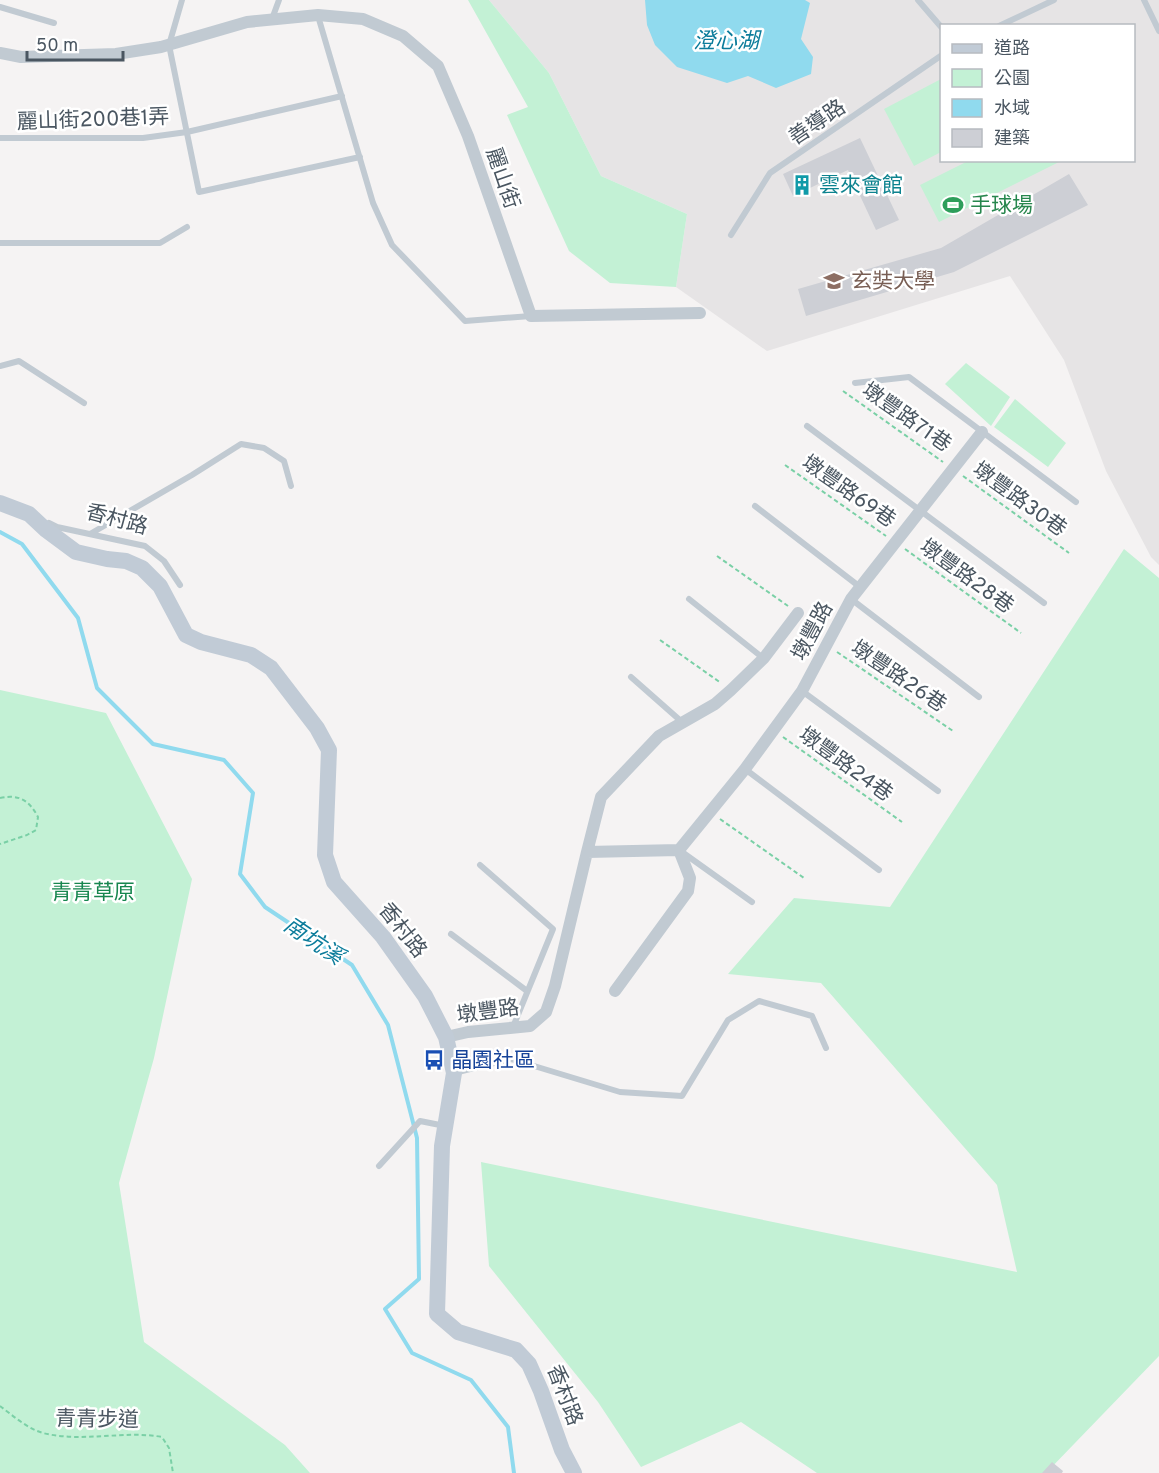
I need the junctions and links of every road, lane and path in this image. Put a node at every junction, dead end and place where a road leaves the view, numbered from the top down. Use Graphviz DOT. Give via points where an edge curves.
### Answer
graph roads {
  1 [pos="182,0"];
  2 [pos="279,0"];
  3 [pos="918,0"];
  4 [pos="1054,0"];
  5 [pos="1144,0"];
  6 [pos="0,7"];
  7 [pos="318,15"];
  8 [pos="272,20"];
  9 [pos="54,23"];
  10 [pos="1003,24"];
  11 [pos="940,26"];
  12 [pos="1159,31"];
  13 [pos="169,45"];
  14 [pos="0,54"];
  15 [pos="940,56"];
  16 [pos="342,96"];
  17 [pos="187,132"];
  18 [pos="0,138"];
  19 [pos="360,157"];
  20 [pos="187,227"];
  21 [pos="731,235"];
  22 [pos="0,243"];
  23 [pos="700,312"];
  24 [pos="531,316"];
  25 [pos="0,366"];
  26 [pos="855,383"];
  27 [pos="843,391"];
  28 [pos="84,403"];
  29 [pos="807,426"];
  30 [pos="982,432"];
  31 [pos="785,465"];
  32 [pos="953,469"];
  33 [pos="291,486"];
  34 [pos="0,502"];
  35 [pos="1076,502"];
  36 [pos="755,506"];
  37 [pos="920,510"];
  38 [pos="29,514"];
  39 [pos="90,534"];
  40 [pos="895,542"];
  41 [pos="1069,553"];
  42 [pos="717,556"];
  43 [pos="180,585"];
  44 [pos="861,587"];
  45 [pos="688,599"];
  46 [pos="851,599"];
  47 [pos="1044,603"];
  48 [pos="798,613"];
  49 [pos="1021,633"];
  50 [pos="660,640"];
  51 [pos="827,645"];
  52 [pos="764,658"];
  53 [pos="631,677"];
  54 [pos="730,690"];
  55 [pos="802,691"];
  56 [pos="979,697"];
  57 [pos="683,722"];
  58 [pos="773,730"];
  59 [pos="953,731"];
  60 [pos="745,770"];
  61 [pos="938,791"];
  62 [pos="0,798"];
  63 [pos="710,812"];
  64 [pos="902,822"];
  65 [pos="0,844"];
  66 [pos="680,850"];
  67 [pos="587,852"];
  68 [pos="480,866"];
  69 [pos="879,870"];
  70 [pos="804,878"];
  71 [pos="752,902"];
  72 [pos="451,934"];
  73 [pos="527,991"];
  74 [pos="615,992"];
  75 [pos="513,1028"];
  76 [pos="446,1037"];
  77 [pos="826,1048"];
  78 [pos="454,1073"];
  79 [pos="445,1126"];
  80 [pos="380,1166"];
  81 [pos="0,1406"];
  82 [pos="173,1473"];
  83 [pos="574,1473"];
  1 -- 13 [label="lane"];
  2 -- 8 [label="lane"];
  3 -- 11 [label="lane"];
  4 -- 10 [label="lane"];
  5 -- 12 [label="lane"];
  6 -- 9 [label="lane"];
  7 -- 8 [label="street, 麗山街"];
  7 -- 16 [label="lane"];
  7 -- 24 [label="street, 麗山街" via="363,19 403,36 438,66 468,136"];
  8 -- 13 [label="street, 麗山街" via="247,22"];
  13 -- 14 [label="street, 麗山街" via="116,54"];
  13 -- 17 [label="lane"];
  15 -- 21 [label="lane, 善導路" via="770,173"];
  16 -- 17 [label="lane, 麗山街200巷1弄"];
  16 -- 19 [label="lane"];
  17 -- 18 [label="lane, 麗山街200巷1弄" via="143,138"];
  17 -- 19 [label="lane" via="199,192"];
  19 -- 24 [label="lane" via="373,202 392,245 465,321"];
  20 -- 22 [label="lane" via="160,243"];
  23 -- 24 [label="street"];
  25 -- 28 [label="lane" via="19,361"];
  26 -- 30 [label="lane" via="909,377"];
  27 -- 32 [label="path, 墩豐路71巷"];
  29 -- 37 [label="lane"];
  30 -- 32 [label="street, 墩豐路"];
  30 -- 35 [label="lane"];
  31 -- 40 [label="path, 墩豐路69巷"];
  32 -- 37 [label="street, 墩豐路"];
  32 -- 41 [label="path, 墩豐路30巷"];
  33 -- 39 [label="lane" via="284,461 264,448 241,444"];
  34 -- 38 [label="street, 香村路"];
  36 -- 44 [label="lane"];
  37 -- 40 [label="street, 墩豐路"];
  37 -- 47 [label="lane"];
  38 -- 39 [label="lane, 香村路" via="57,527"];
  38 -- 76 [label="street, 香村路" via="76,552 126,561 142,568 160,586 186,635 251,655 271,668 329,750 325,855 334,882 383,937 425,996"];
  39 -- 43 [label="lane, 香村路" via="145,546 164,561"];
  40 -- 44 [label="street, 墩豐路"];
  40 -- 49 [label="path, 墩豐路28巷"];
  42 -- 48 [label="path"];
  44 -- 46 [label="street, 墩豐路"];
  45 -- 52 [label="lane"];
  46 -- 51 [label="street, 墩豐路"];
  46 -- 56 [label="lane"];
  48 -- 52 [label="street, 墩豐路"];
  50 -- 54 [label="path"];
  51 -- 55 [label="street, 墩豐路"];
  51 -- 59 [label="path, 墩豐路26巷"];
  52 -- 54 [label="street, 墩豐路"];
  53 -- 57 [label="lane"];
  54 -- 57 [label="street, 墩豐路" via="715,704"];
  55 -- 58 [label="street, 墩豐路"];
  55 -- 61 [label="lane"];
  57 -- 67 [label="street, 墩豐路" via="659,736 602,797"];
  58 -- 60 [label="street, 墩豐路"];
  58 -- 64 [label="path, 墩豐路24巷"];
  60 -- 63 [label="street, 墩豐路"];
  60 -- 69 [label="lane"];
  62 -- 65 [label="path" via="21,797 31,804 38,817 36,830"];
  63 -- 66 [label="street, 墩豐路"];
  63 -- 70 [label="path"];
  66 -- 67 [label="street"];
  66 -- 71 [label="lane"];
  66 -- 74 [label="street" via="690,878 688,891"];
  67 -- 75 [label="street, 墩豐路" via="546,1012 530,1026"];
  68 -- 73 [label="lane" via="553,929"];
  72 -- 73 [label="lane"];
  73 -- 75 [label="lane"];
  75 -- 76 [label="street, 墩豐路"];
  76 -- 78 [label="street, 香村路"];
  77 -- 78 [label="lane" via="812,1016 759,1001 728,1020 682,1096 620,1092 511,1059"];
  78 -- 79 [label="street, 香村路"];
  79 -- 80 [label="lane" via="420,1121"];
  79 -- 83 [label="street, 香村路" via="441,1146 437,1314 458,1332 516,1350 529,1364"];
  81 -- 82 [label="path, 青青步道" via="41,1433 162,1437 169,1448"];
}
